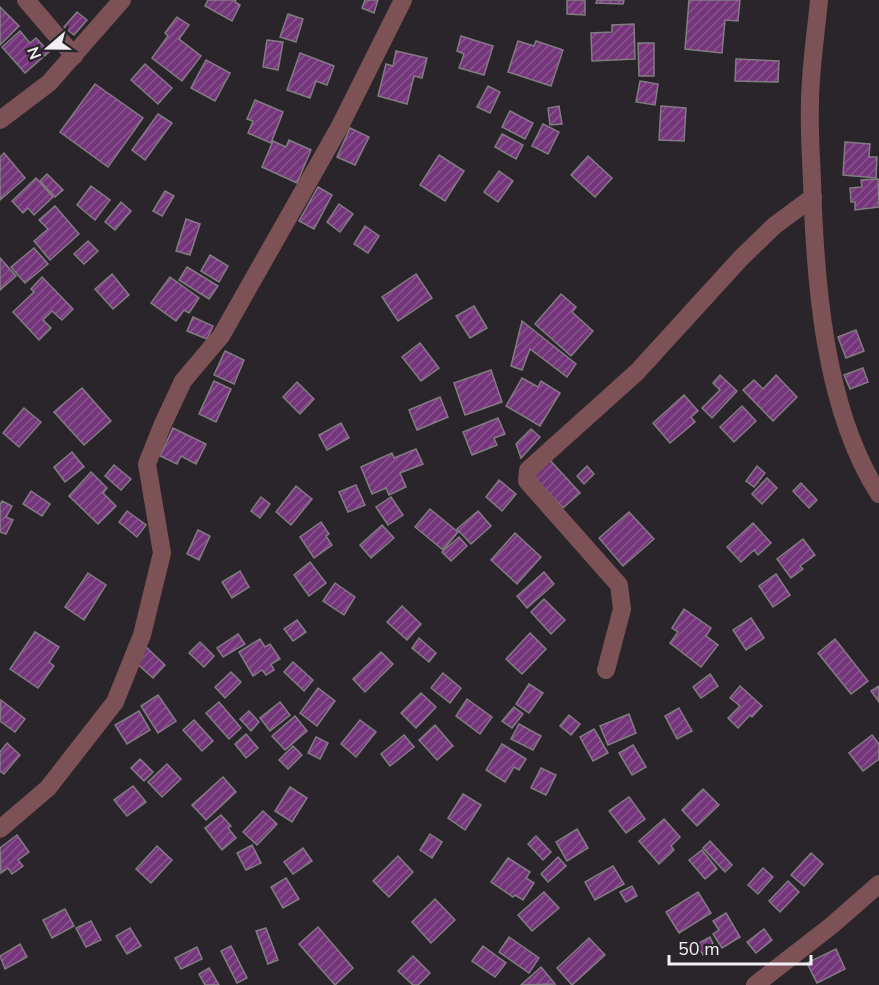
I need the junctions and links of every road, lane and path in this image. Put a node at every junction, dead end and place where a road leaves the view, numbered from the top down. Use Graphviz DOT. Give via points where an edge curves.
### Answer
graph roads {
  1 [pos="26,0"];
  2 [pos="122,0"];
  3 [pos="403,0"];
  4 [pos="819,0"];
  5 [pos="74,56"];
  6 [pos="0,120"];
  7 [pos="813,196"];
  8 [pos="879,494"];
  9 [pos="606,670"];
  10 [pos="0,829"];
  11 [pos="879,884"];
  12 [pos="755,985"];
  1 -- 5 [label="street"];
  2 -- 5 [label="street"];
  3 -- 10 [label="street" via="339,128 221,336 183,381 162,426 147,464 162,553 142,634 116,702 48,788"];
  4 -- 7 [label="street" via="810,103"];
  5 -- 6 [label="street" via="49,83"];
  7 -- 8 [label="street" via="815,254 829,360 845,421 866,474"];
  7 -- 9 [label="street" via="774,226 637,372 528,470 527,481 620,585 622,609"];
  11 -- 12 [label="street"];
}
